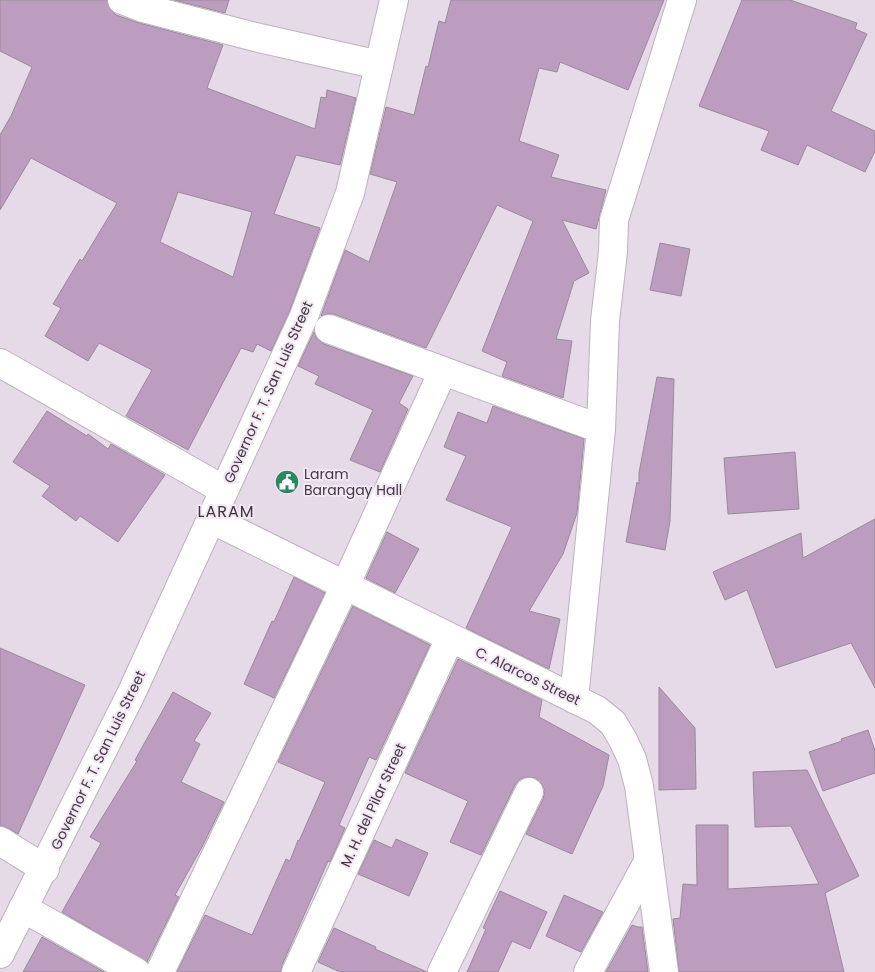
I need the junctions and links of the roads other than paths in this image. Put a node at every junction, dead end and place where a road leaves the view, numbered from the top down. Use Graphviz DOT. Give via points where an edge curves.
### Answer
graph roads {
  1 [pos="122,0"];
  2 [pos="394,0"];
  3 [pos="682,0"];
  4 [pos="379,65"];
  5 [pos="329,329"];
  6 [pos="0,363"];
  7 [pos="443,371"];
  8 [pos="601,429"];
  9 [pos="224,490"];
  10 [pos="211,519"];
  11 [pos="345,586"];
  12 [pos="450,638"];
  13 [pos="574,699"];
  14 [pos="529,792"];
  15 [pos="0,841"];
  16 [pos="649,860"];
  17 [pos="45,869"];
  18 [pos="23,908"];
  19 [pos="0,954"];
  20 [pos="136,972"];
  21 [pos="160,972"];
  22 [pos="296,972"];
  23 [pos="442,972"];
  24 [pos="588,972"];
  25 [pos="664,972"];
  1 -- 4 [label="street" via="190,20"];
  2 -- 4 [label="street, Governor F. T. San Luis Street"];
  3 -- 8 [label="street" via="614,220 605,321"];
  4 -- 9 [label="street, Governor F. T. San Luis Street" via="350,193 300,327"];
  5 -- 7 [label="street"];
  6 -- 9 [label="street"];
  7 -- 8 [label="street"];
  7 -- 11 [label="street"];
  8 -- 13 [label="street"];
  9 -- 10 [label="street, Governor F. T. San Luis Street"];
  10 -- 11 [label="street, C. Alarcos Street"];
  10 -- 17 [label="street, Governor F. T. San Luis Street" via="132,694"];
  11 -- 12 [label="street, C. Alarcos Street"];
  11 -- 21 [label="street"];
  12 -- 13 [label="street, C. Alarcos Street"];
  12 -- 22 [label="street, M. H. del Pilar Street"];
  13 -- 16 [label="street, C. Alarcos Street" via="598,710 613,723 624,740 639,786"];
  14 -- 23 [label="street"];
  15 -- 17 [label="street"];
  16 -- 24 [label="street"];
  16 -- 25 [label="street, C. Alarcos Street"];
  17 -- 18 [label="street, Governor F. T. San Luis Street"];
  18 -- 19 [label="street, Governor F. T. San Luis Street"];
  18 -- 20 [label="street"];
}
